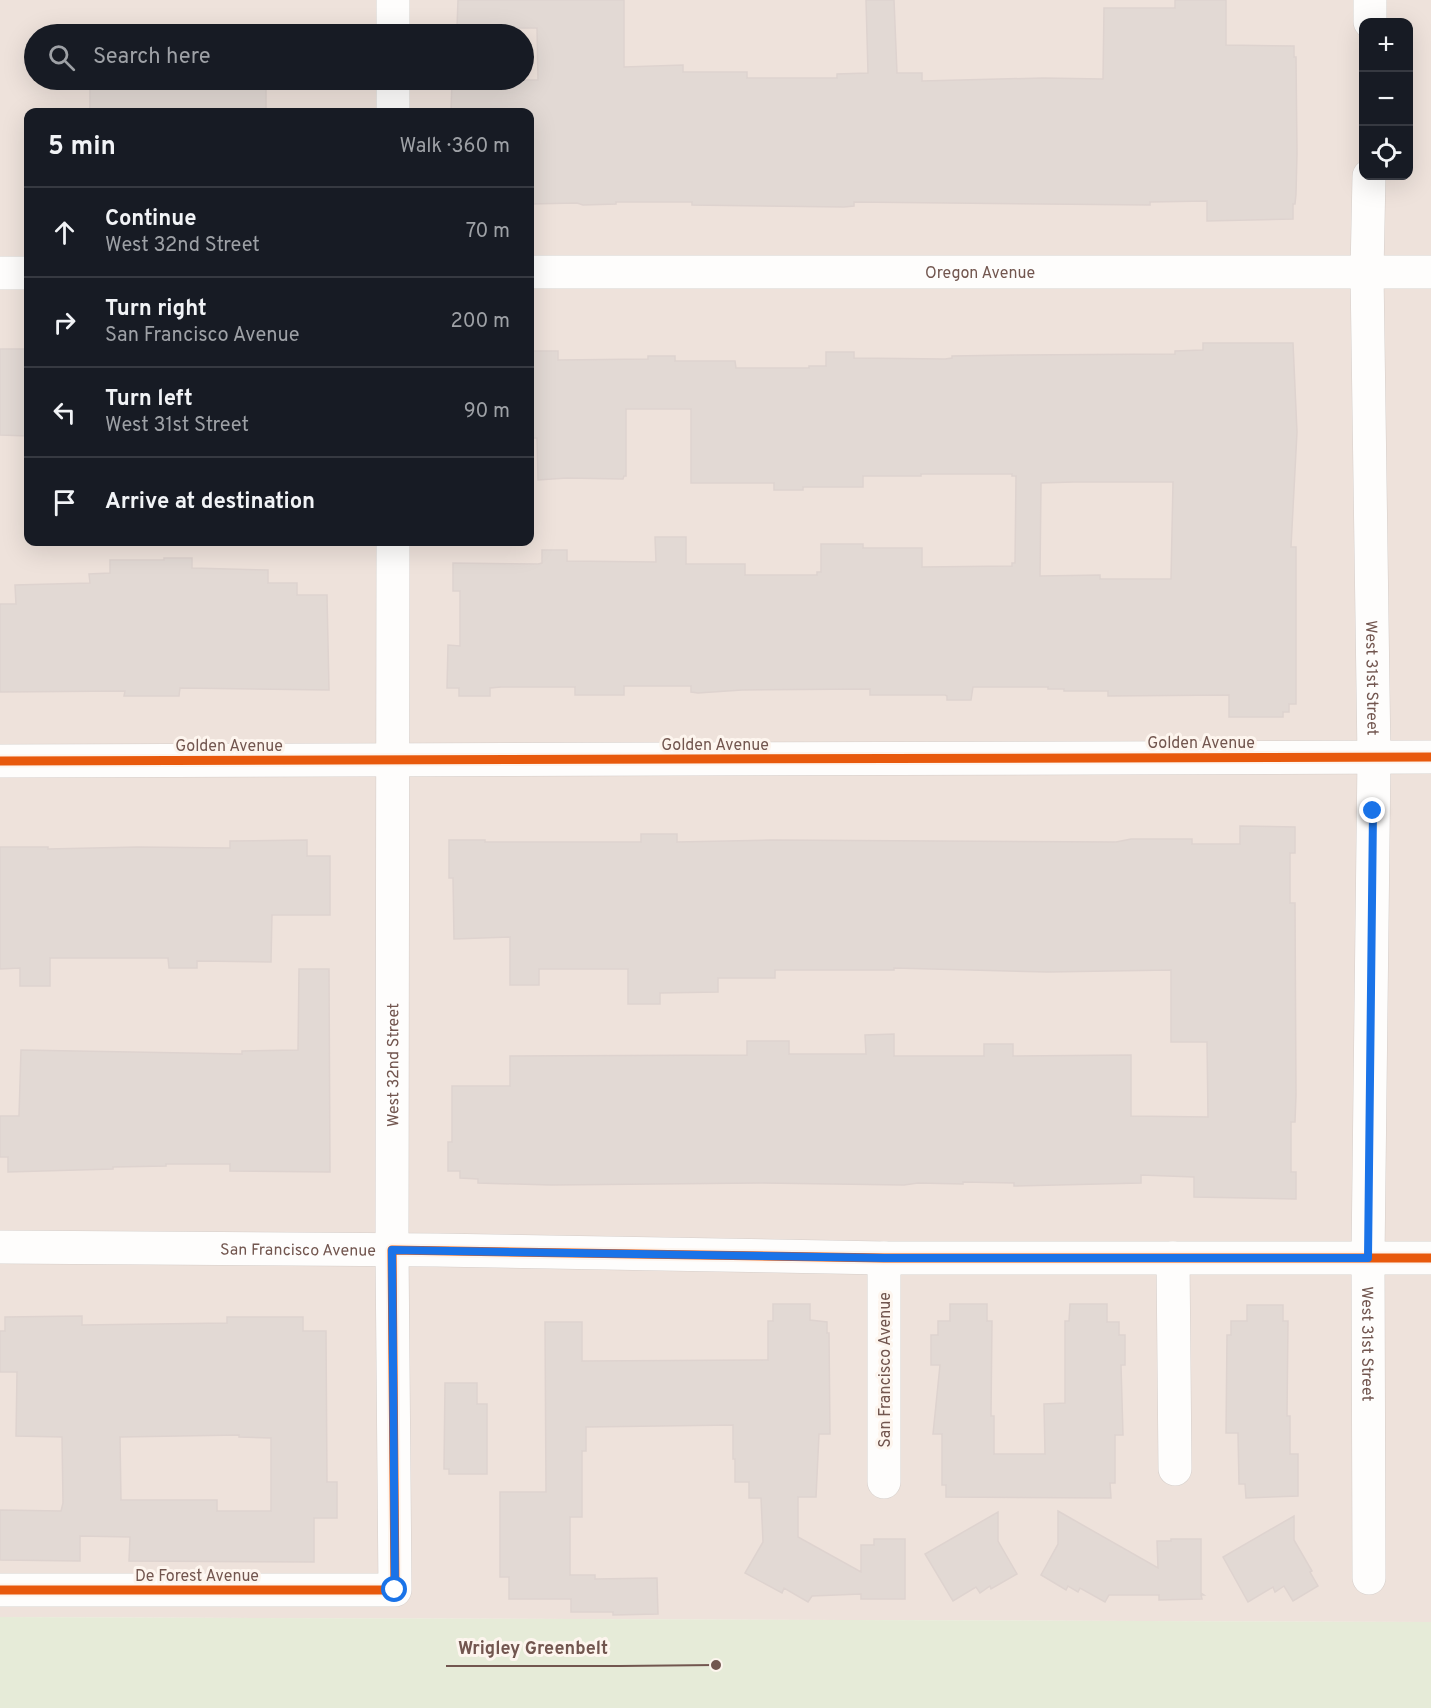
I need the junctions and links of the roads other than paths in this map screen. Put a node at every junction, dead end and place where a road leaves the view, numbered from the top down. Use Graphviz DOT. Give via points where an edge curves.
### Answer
graph roads {
  1 [pos="393,0"];
  2 [pos="1370,0"];
  3 [pos="1370,18"];
  4 [pos="393,24"];
  5 [pos="393,90"];
  6 [pos="393,108"];
  7 [pos="1368,180"];
  8 [pos="534,272"];
  9 [pos="1367,272"];
  10 [pos="1431,272"];
  11 [pos="0,273"];
  12 [pos="24,273"];
  13 [pos="393,546"];
  14 [pos="1374,757"];
  15 [pos="1431,757"];
  16 [pos="393,760"];
  17 [pos="0,761"];
  18 [pos="0,1248"];
  19 [pos="392,1250"];
  20 [pos="884,1258"];
  21 [pos="1173,1258"];
  22 [pos="1368,1258"];
  23 [pos="1431,1258"];
  24 [pos="1174,1469"];
  25 [pos="884,1482"];
  26 [pos="1368,1578"];
  27 [pos="0,1590"];
  28 [pos="395,1590"];
  1 -- 4 [label="street"];
  2 -- 3 [label="street"];
  5 -- 6 [label="street"];
  7 -- 9 [label="street, West 31st Street"];
  8 -- 9 [label="street, Oregon Avenue"];
  9 -- 10 [label="street, Oregon Avenue"];
  9 -- 14 [label="street, West 31st Street"];
  11 -- 12 [label="street"];
  13 -- 16 [label="street, West 32nd Street"];
  14 -- 15 [label="street, Golden Avenue"];
  14 -- 16 [label="street, Golden Avenue"];
  14 -- 22 [label="street, West 31st Street"];
  16 -- 17 [label="street, Golden Avenue"];
  16 -- 19 [label="street, West 32nd Street"];
  18 -- 19 [label="street, San Francisco Avenue"];
  19 -- 20 [label="street, San Francisco Avenue"];
  19 -- 28 [label="street, West 32nd Street"];
  20 -- 21 [label="street, San Francisco Avenue"];
  20 -- 25 [label="street, San Francisco Avenue"];
  21 -- 22 [label="street, San Francisco Avenue"];
  21 -- 24 [label="street"];
  22 -- 23 [label="street, San Francisco Avenue"];
  22 -- 26 [label="street, West 31st Street"];
  27 -- 28 [label="street, De Forest Avenue"];
}
